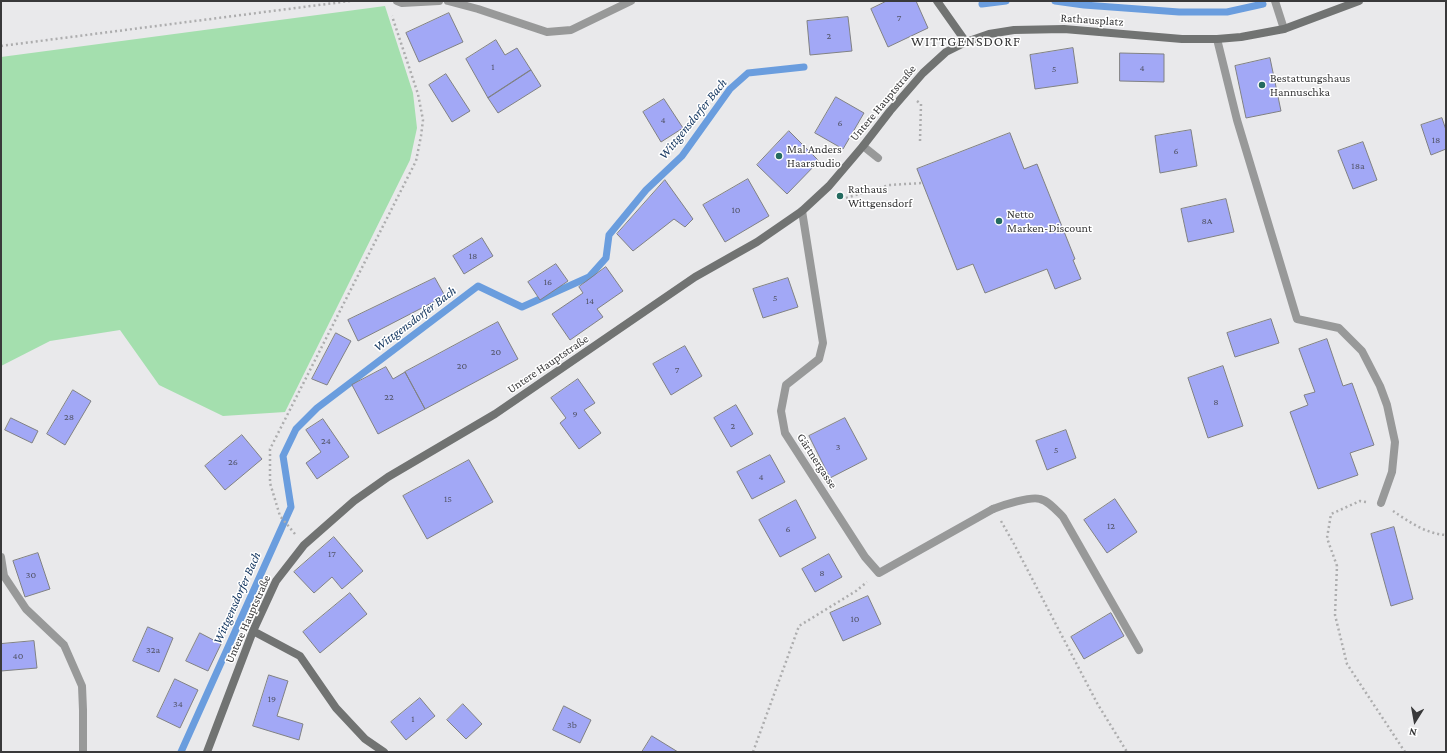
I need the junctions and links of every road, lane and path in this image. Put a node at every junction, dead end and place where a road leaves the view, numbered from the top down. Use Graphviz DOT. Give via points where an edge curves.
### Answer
graph roads {
  1 [pos="350,1"];
  2 [pos="397,1"];
  3 [pos="440,1"];
  4 [pos="448,1"];
  5 [pos="632,1"];
  6 [pos="937,1"];
  7 [pos="1275,1"];
  8 [pos="1359,1"];
  9 [pos="392,14"];
  10 [pos="1284,29"];
  11 [pos="1217,39"];
  12 [pos="966,42"];
  13 [pos="1,46"];
  14 [pos="906,92"];
  15 [pos="920,141"];
  16 [pos="863,146"];
  17 [pos="878,158"];
  18 [pos="923,183"];
  19 [pos="830,186"];
  20 [pos="802,211"];
  21 [pos="1381,503"];
  22 [pos="993,509"];
  23 [pos="1446,535"];
  24 [pos="304,545"];
  25 [pos="1,558"];
  26 [pos="879,573"];
  27 [pos="253,631"];
  28 [pos="1139,650"];
  29 [pos="83,752"];
  30 [pos="208,752"];
  31 [pos="384,752"];
  32 [pos="753,752"];
  33 [pos="1127,752"];
  34 [pos="1405,752"];
  1 -- 13 [label="path"];
  2 -- 3 [label="street"];
  4 -- 5 [label="street" via="547,32 571,30"];
  6 -- 12 [label="street"];
  7 -- 10 [label="street"];
  8 -- 10 [label="street, Rathausplatz"];
  9 -- 24 [label="path" via="418,94 423,120 416,161 270,449 270,483 280,516"];
  10 -- 11 [label="street, Rathausplatz"];
  11 -- 12 [label="street, Rathausplatz" via="1182,39 1064,29 1014,30 989,34"];
  11 -- 21 [label="street" via="1237,120 1297,320 1339,328 1362,351 1387,405 1395,442 1392,472"];
  12 -- 14 [label="street, Untere Hauptstraße" via="946,52 922,73"];
  14 -- 15 [label="path" via="921,104"];
  14 -- 16 [label="street, Untere Hauptstraße"];
  16 -- 17 [label="street"];
  16 -- 19 [label="street, Untere Hauptstraße"];
  18 -- 19 [label="path" via="889,185 846,198"];
  19 -- 20 [label="street, Untere Hauptstraße"];
  20 -- 24 [label="street, Untere Hauptstraße" via="757,242 695,277 495,414 388,477 354,501"];
  20 -- 26 [label="street, Gärtnergasse" via="823,344 819,359 786,385 781,412 785,433 865,556"];
  21 -- 23 [label="path" via="1414,525"];
  21 -- 34 [label="path" via="1360,501 1331,514 1327,538 1337,566 1334,615 1348,664"];
  22 -- 26 [label="street"];
  22 -- 28 [label="street" via="1010,502 1040,498 1063,516"];
  22 -- 33 [label="path" via="1018,551 1097,703"];
  24 -- 27 [label="street, Untere Hauptstraße" via="276,581"];
  25 -- 29 [label="street" via="4,576 26,609 64,645 82,686"];
  26 -- 32 [label="path" via="856,591 799,626"];
  27 -- 30 [label="street, Untere Hauptstraße"];
  27 -- 31 [label="street" via="300,656 336,708 365,739"];
}
